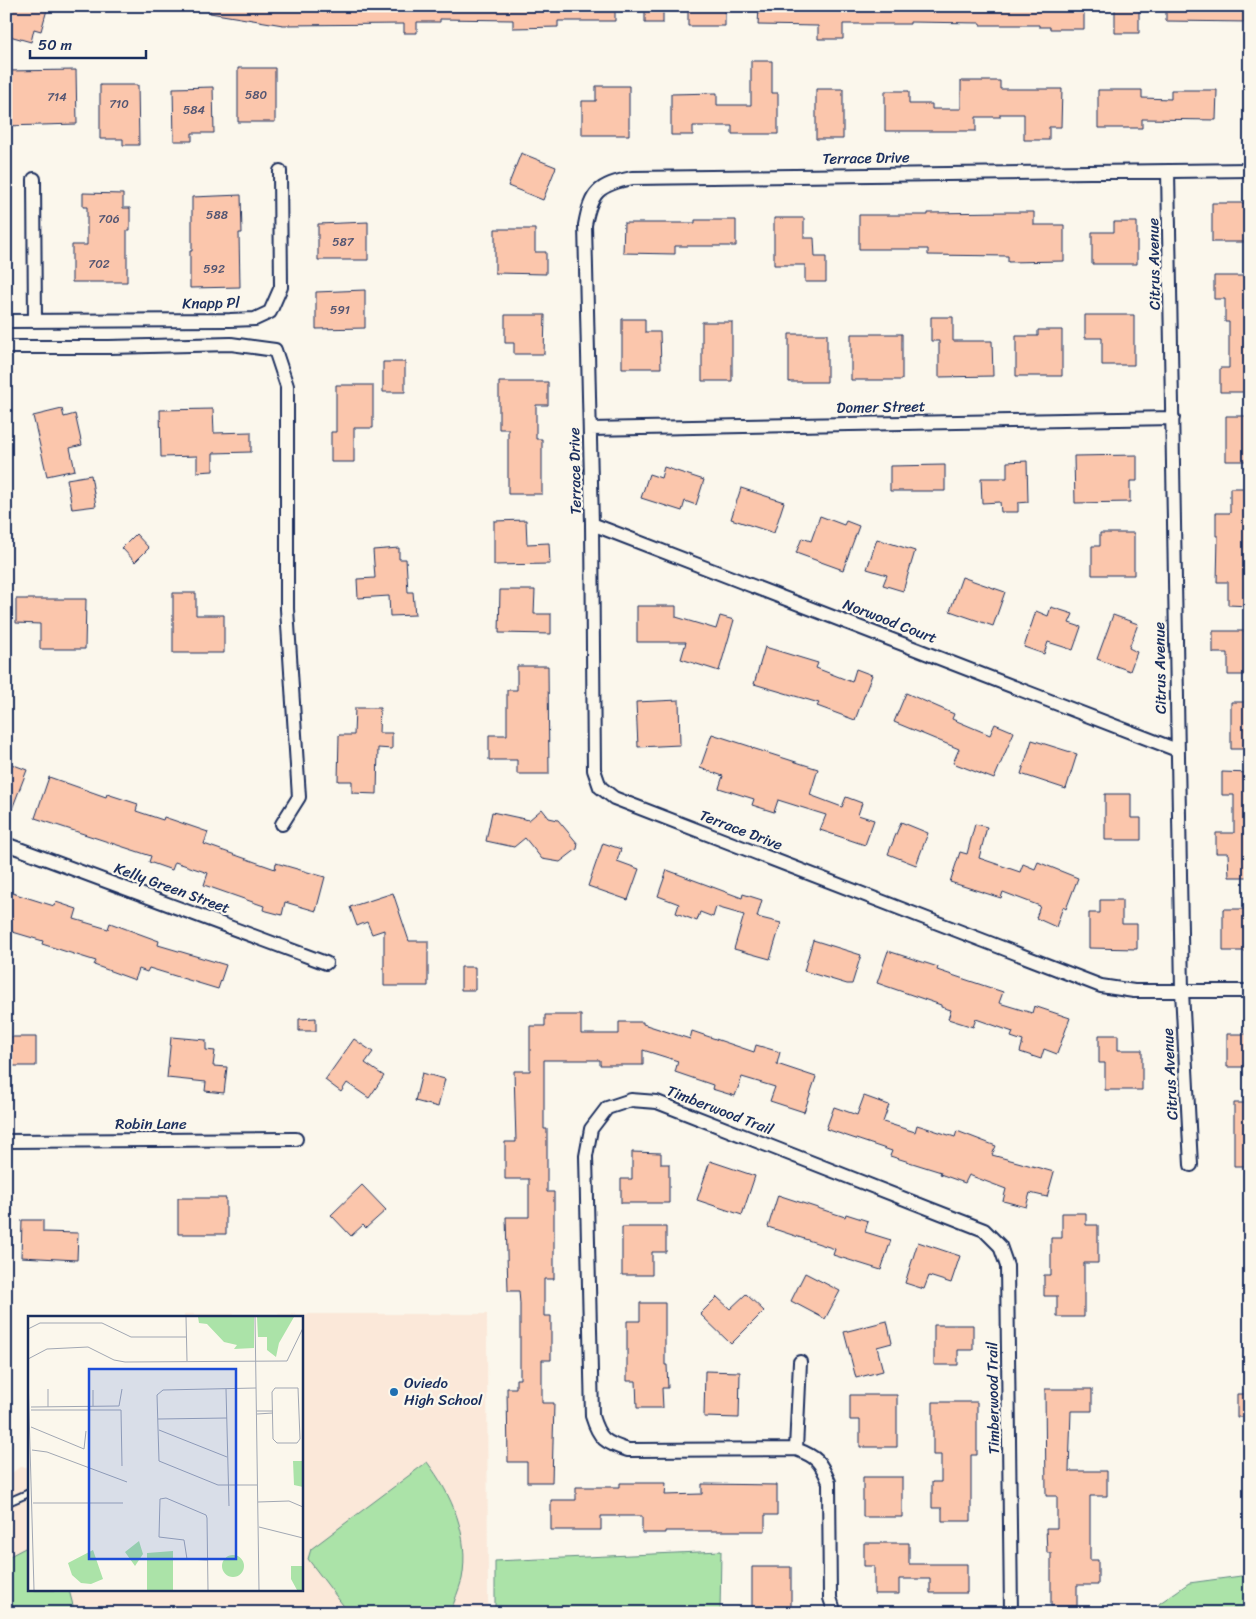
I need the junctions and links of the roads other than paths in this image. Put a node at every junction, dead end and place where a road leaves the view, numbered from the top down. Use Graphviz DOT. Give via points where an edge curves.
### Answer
graph roads {
  1 [pos="280,170"];
  2 [pos="1250,170"];
  3 [pos="1168,171"];
  4 [pos="34,179"];
  5 [pos="6,321"];
  6 [pos="35,321"];
  7 [pos="6,347"];
  8 [pos="1173,418"];
  9 [pos="590,429"];
  10 [pos="592,524"];
  11 [pos="1177,750"];
  12 [pos="282,824"];
  13 [pos="6,844"];
  14 [pos="326,962"];
  15 [pos="1182,991"];
  16 [pos="1250,991"];
  17 [pos="6,1140"];
  18 [pos="296,1140"];
  19 [pos="1191,1165"];
  20 [pos="800,1362"];
  21 [pos="796,1450"];
  22 [pos="28,1492"];
  23 [pos="6,1503"];
  24 [pos="835,1613"];
  25 [pos="1012,1613"];
  1 -- 6 [label="street, Knapp Pl" via="281,287 270,312 255,318 230,320"];
  2 -- 3 [label="street, Terrace Drive"];
  3 -- 8 [label="street, Citrus Avenue"];
  3 -- 9 [label="street, Terrace Drive" via="632,178 611,182 598,191 589,205 584,225"];
  4 -- 6 [label="street"];
  5 -- 6 [label="street, Knapp Pl"];
  7 -- 12 [label="street" via="231,344 275,350 287,386 287,609 299,797"];
  8 -- 9 [label="street, Domer Street"];
  8 -- 11 [label="street, Citrus Avenue"];
  9 -- 10 [label="street, Terrace Drive"];
  10 -- 11 [label="street, Norwood Court"];
  10 -- 15 [label="street, Terrace Drive" via="594,770 600,787 614,798 1101,986 1134,992"];
  11 -- 15 [label="street, Citrus Avenue"];
  13 -- 14 [label="street, Kelly Green Street"];
  15 -- 16 [label="street, Terrace Drive"];
  15 -- 19 [label="street, Citrus Avenue"];
  17 -- 18 [label="street, Robin Lane"];
  20 -- 21 [label="street"];
  21 -- 24 [label="street, Timberwood Trail" via="812,1455 821,1464 829,1482 830,1598"];
  21 -- 25 [label="street, Timberwood Trail" via="628,1450 609,1444 596,1431 592,1416 586,1156 591,1129 607,1108 631,1100 657,1102 984,1230 1000,1246 1007,1266"];
  22 -- 23 [label="lane"];
}
